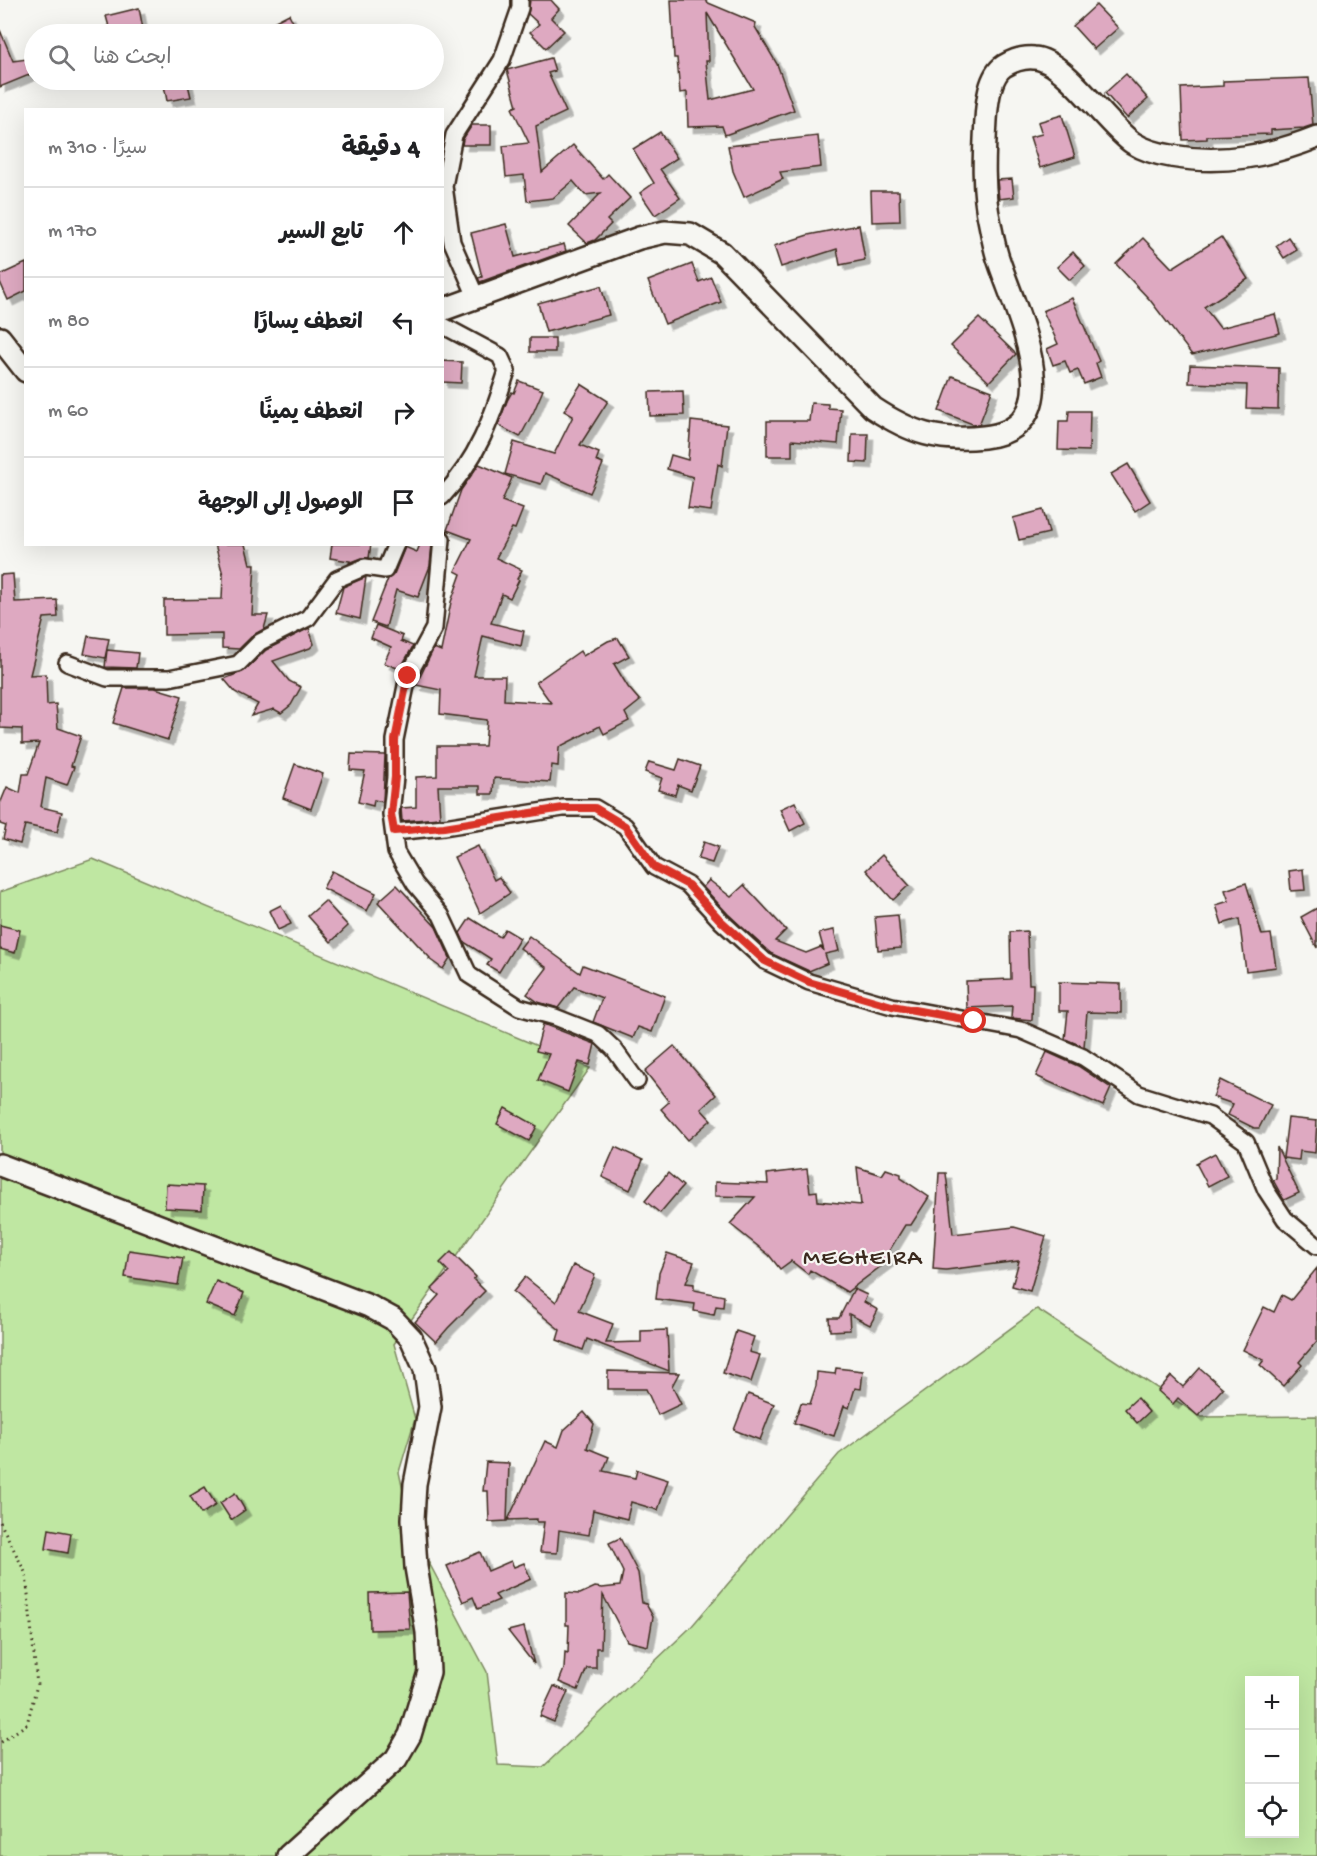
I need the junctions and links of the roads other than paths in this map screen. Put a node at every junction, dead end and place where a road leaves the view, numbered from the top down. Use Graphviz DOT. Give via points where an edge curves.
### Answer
graph roads {
  1 [pos="520,0"];
  2 [pos="1317,136"];
  3 [pos="477,299"];
  4 [pos="444,309"];
  5 [pos="444,326"];
  6 [pos="0,338"];
  7 [pos="24,368"];
  8 [pos="444,495"];
  9 [pos="395,546"];
  10 [pos="441,546"];
  11 [pos="67,663"];
  12 [pos="394,831"];
  13 [pos="636,1081"];
  14 [pos="0,1165"];
  15 [pos="1317,1246"];
  16 [pos="288,1856"];
  1 -- 3 [label="street" via="502,60 454,135 444,186 452,242"];
  2 -- 3 [label="main road" via="1255,157 1190,159 1156,153 1132,142 1054,66 1036,58 1018,59 1001,68 992,82 987,105 983,168 997,255 1025,328 1034,386 1032,406 1019,426 999,436 962,440 930,436 899,425 873,408 722,253 690,234 665,232 639,238"];
  3 -- 4 [label="main road"];
  5 -- 8 [label="street" via="500,356 507,371 481,443"];
  6 -- 7 [label="main road"];
  9 -- 11 [label="street" via="385,570 365,567 337,579 308,618 260,642 238,664 169,678 107,678"];
  10 -- 12 [label="street" via="434,628 408,676 395,740 391,814"];
  12 -- 13 [label="street" via="396,852 415,884 441,915 469,975 519,1007 598,1034 614,1049"];
  12 -- 15 [label="street" via="563,808 595,808 625,826 654,867 688,885 765,961 809,982 892,1006 1021,1030 1083,1057 1139,1094 1210,1116 1246,1142 1266,1190 1285,1219"];
  14 -- 16 [label="main road" via="369,1306 393,1319 411,1338 425,1369 430,1407 415,1484 413,1519 416,1567 428,1632 429,1672 410,1735 396,1759"];
}
